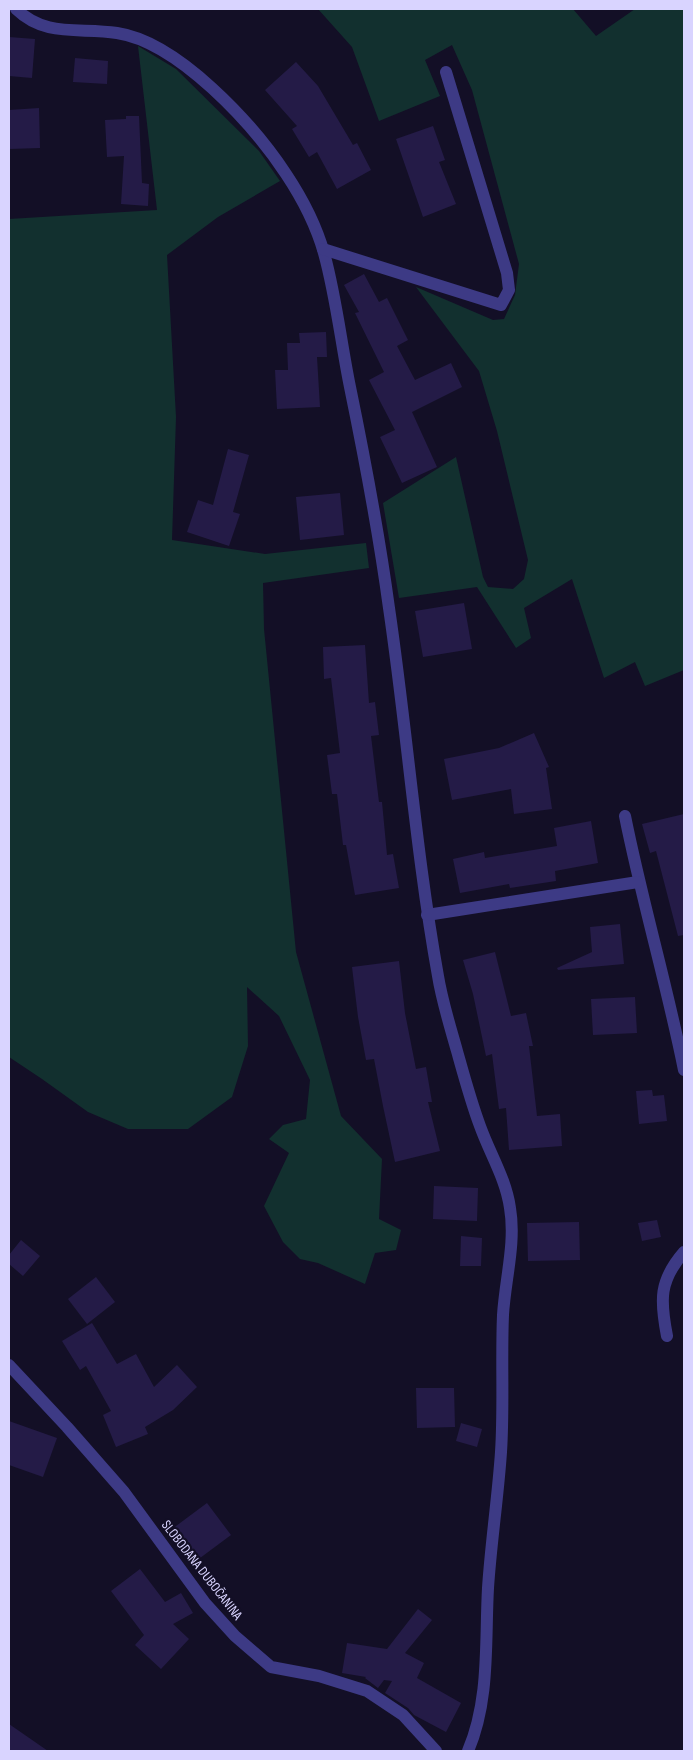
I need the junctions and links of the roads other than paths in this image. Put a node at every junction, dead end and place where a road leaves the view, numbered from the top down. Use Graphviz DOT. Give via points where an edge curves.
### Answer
graph roads {
  1 [pos="16,9"];
  2 [pos="446,72"];
  3 [pos="323,249"];
  4 [pos="625,816"];
  5 [pos="638,882"];
  6 [pos="427,915"];
  7 [pos="684,1070"];
  8 [pos="684,1252"];
  9 [pos="667,1336"];
  10 [pos="9,1365"];
  11 [pos="436,1751"];
  12 [pos="468,1751"];
  1 -- 3 [label="street" via="39,24 62,31 120,33 156,46 185,64 262,141 305,206"];
  2 -- 3 [label="street" via="507,272 509,290 501,305"];
  3 -- 6 [label="street" via="373,499"];
  4 -- 5 [label="street"];
  5 -- 6 [label="street"];
  5 -- 7 [label="street"];
  6 -- 12 [label="street" via="441,992 472,1102 502,1176 511,1210 509,1266 504,1294 501,1446 488,1586 483,1696 476,1734"];
  8 -- 9 [label="street" via="665,1282 662,1313"];
  10 -- 11 [label="street, SLOBODANA DUBOČANINA" via="124,1492 204,1603 235,1636 270,1667 319,1676 367,1691 403,1714"];
}
